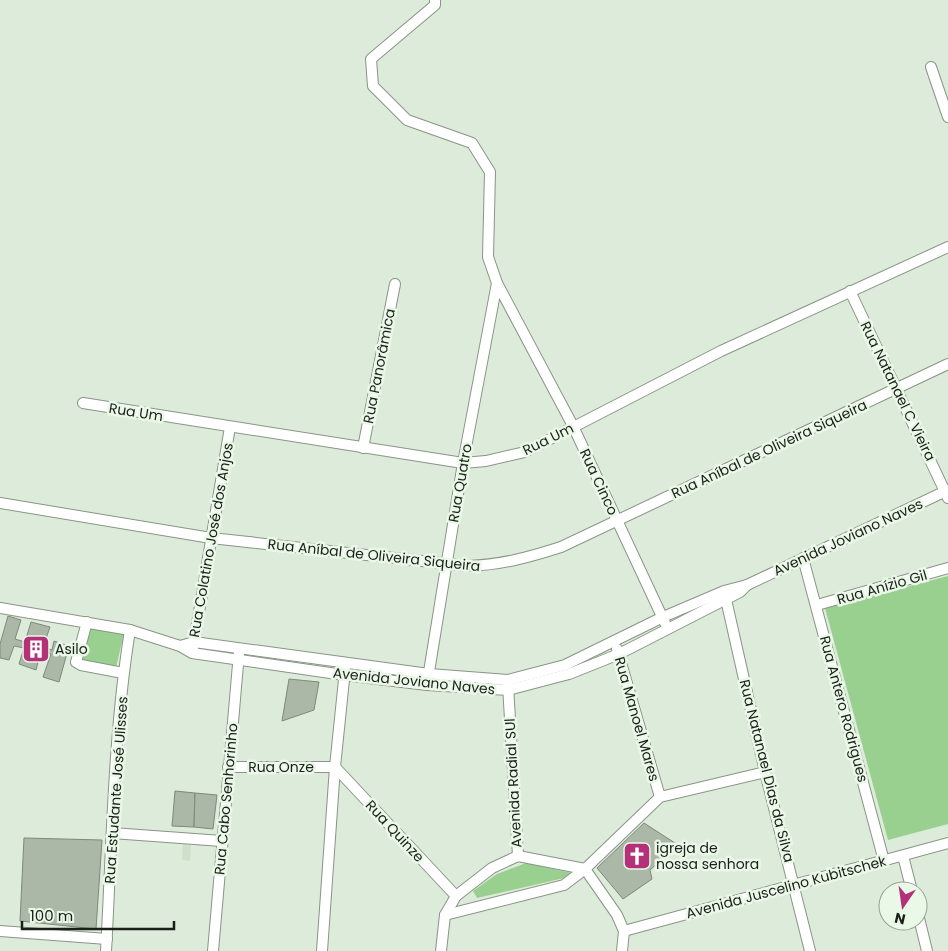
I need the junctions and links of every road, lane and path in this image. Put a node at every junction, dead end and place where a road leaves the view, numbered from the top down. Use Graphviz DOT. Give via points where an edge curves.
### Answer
graph roads {
  1 [pos="435,0"];
  2 [pos="932,67"];
  3 [pos="948,116"];
  4 [pos="948,247"];
  5 [pos="497,283"];
  6 [pos="395,284"];
  7 [pos="850,291"];
  8 [pos="948,364"];
  9 [pos="898,388"];
  10 [pos="83,403"];
  11 [pos="573,426"];
  12 [pos="230,428"];
  13 [pos="363,448"];
  14 [pos="463,463"];
  15 [pos="947,493"];
  16 [pos="0,503"];
  17 [pos="617,521"];
  18 [pos="211,538"];
  19 [pos="803,558"];
  20 [pos="446,564"];
  21 [pos="948,568"];
  22 [pos="725,596"];
  23 [pos="817,605"];
  24 [pos="0,608"];
  25 [pos="663,617"];
  26 [pos="87,622"];
  27 [pos="667,628"];
  28 [pos="130,630"];
  29 [pos="613,641"];
  30 [pos="194,642"];
  31 [pos="180,646"];
  32 [pos="240,647"];
  33 [pos="192,653"];
  34 [pos="619,654"];
  35 [pos="238,660"];
  36 [pos="346,662"];
  37 [pos="123,673"];
  38 [pos="428,674"];
  39 [pos="344,675"];
  40 [pos="427,685"];
  41 [pos="508,685"];
  42 [pos="228,766"];
  43 [pos="335,767"];
  44 [pos="765,772"];
  45 [pos="660,797"];
  46 [pos="112,833"];
  47 [pos="222,841"];
  48 [pos="948,843"];
  49 [pos="518,856"];
  50 [pos="903,856"];
  51 [pos="884,861"];
  52 [pos="585,869"];
  53 [pos="909,881"];
  54 [pos="795,885"];
  55 [pos="456,896"];
  56 [pos="445,914"];
  57 [pos="0,931"];
  58 [pos="624,931"];
  59 [pos="922,931"];
  60 [pos="107,939"];
  61 [pos="106,951"];
  62 [pos="213,951"];
  63 [pos="322,951"];
  64 [pos="441,951"];
  65 [pos="622,951"];
  66 [pos="810,951"];
  67 [pos="927,951"];
  1 -- 5 [label="street, Rua Cinco" via="435,5 371,59 373,86 407,120 472,142 490,172 488,257"];
  2 -- 3 [label="street"];
  4 -- 7 [label="street, Rua Um"];
  5 -- 11 [label="street, Rua Cinco"];
  5 -- 14 [label="street, Rua Quatro"];
  6 -- 13 [label="street, Rua Panorâmica"];
  7 -- 9 [label="street, Rua Natanael C Vieira"];
  7 -- 11 [label="street, Rua Um" via="721,351"];
  8 -- 9 [label="street, Rua Aníbal de Oliveira Siqueira"];
  9 -- 15 [label="street, Rua Natanael C Vieira"];
  9 -- 17 [label="street, Rua Aníbal de Oliveira Siqueira"];
  10 -- 12 [label="street, Rua Um"];
  11 -- 14 [label="street, Rua Um" via="525,452"];
  11 -- 17 [label="street, Rua Cinco"];
  12 -- 13 [label="street, Rua Um"];
  12 -- 18 [label="street, Rua Colatino José dos Anjos"];
  13 -- 14 [label="street, Rua Um"];
  14 -- 20 [label="street, Rua Quatro"];
  15 -- 19 [label="street, Avenida Joviano Naves"];
  16 -- 18 [label="street, Rua Aníbal de Oliveira Siqueira"];
  17 -- 20 [label="street, Rua Aníbal de Oliveira Siqueira" via="525,559 492,565"];
  17 -- 25 [label="street, Rua Cinco"];
  18 -- 20 [label="street, Rua Aníbal de Oliveira Siqueira"];
  18 -- 30 [label="street, Rua Colatino José dos Anjos"];
  19 -- 22 [label="street, Avenida Joviano Naves" via="747,585 740,592"];
  19 -- 23 [label="street, Rua Antero Rodrigues"];
  20 -- 38 [label="street, Rua Quatro"];
  21 -- 23 [label="street, Rua Anízio Gil"];
  22 -- 25 [label="street, Avenida Joviano Naves"];
  22 -- 27 [label="street, Avenida Joviano Naves"];
  22 -- 44 [label="street, Rua Natanael Dias da Silva"];
  23 -- 51 [label="street, Rua Antero Rodrigues"];
  24 -- 26 [label="street, Avenida Joviano Naves"];
  25 -- 27 [label="street, Rua Cinco"];
  25 -- 29 [label="street, Avenida Joviano Naves"];
  26 -- 28 [label="street, Avenida Joviano Naves"];
  26 -- 37 [label="street" via="76,662"];
  27 -- 34 [label="street, Avenida Joviano Naves"];
  28 -- 31 [label="street, Avenida Joviano Naves"];
  28 -- 37 [label="street, Rua Estudante José Ulisses"];
  29 -- 34 [label="street, Rua Manoel Mares"];
  29 -- 41 [label="street, Avenida Joviano Naves" via="565,665"];
  30 -- 31 [label="street, Avenida Joviano Naves"];
  30 -- 32 [label="street, Avenida Joviano Naves"];
  30 -- 33 [label="street, Rua Colatino José dos Anjos"];
  31 -- 33 [label="street, Avenida Joviano Naves"];
  32 -- 35 [label="street, Rua Cabo Senhorinho"];
  32 -- 36 [label="street, Avenida Joviano Naves"];
  33 -- 35 [label="street, Avenida Joviano Naves"];
  34 -- 41 [label="street, Avenida Joviano Naves" via="570,674"];
  34 -- 45 [label="street, Rua Manoel Mares"];
  35 -- 39 [label="street, Avenida Joviano Naves"];
  35 -- 42 [label="street, Rua Cabo Senhorinho"];
  36 -- 38 [label="street, Avenida Joviano Naves"];
  36 -- 39 [label="street"];
  37 -- 46 [label="street, Rua Estudante José Ulisses"];
  38 -- 40 [label="street, Rua Quatro"];
  38 -- 41 [label="street, Avenida Joviano Naves"];
  39 -- 40 [label="street, Avenida Joviano Naves"];
  39 -- 43 [label="street"];
  40 -- 41 [label="street, Avenida Joviano Naves"];
  41 -- 49 [label="street, Avenida Radial SUl"];
  42 -- 43 [label="street, Rua Onze"];
  42 -- 47 [label="street, Rua Cabo Senhorinho"];
  43 -- 55 [label="street, Rua Quinze"];
  43 -- 63 [label="street"];
  44 -- 45 [label="street"];
  44 -- 54 [label="street, Rua Natanael Dias da Silva"];
  45 -- 52 [label="street"];
  46 -- 47 [label="street"];
  46 -- 60 [label="street, Rua Estudante José Ulisses"];
  47 -- 62 [label="street, Rua Cabo Senhorinho"];
  48 -- 50 [label="street, Avenida Juscelino Kubitschek"];
  49 -- 52 [label="street"];
  49 -- 55 [label="street" via="492,868"];
  50 -- 51 [label="street, Avenida Juscelino Kubitschek"];
  50 -- 53 [label="street"];
  51 -- 54 [label="street, Avenida Juscelino Kubitschek"];
  52 -- 56 [label="street" via="564,885"];
  52 -- 58 [label="street" via="617,915"];
  54 -- 58 [label="street, Avenida Juscelino Kubitschek"];
  54 -- 66 [label="street, Rua Natanael Dias da Silva"];
  55 -- 56 [label="street"];
  56 -- 64 [label="street"];
  57 -- 60 [label="street"];
  58 -- 65 [label="street"];
  59 -- 67 [label="street"];
  60 -- 61 [label="street, Rua Estudante José Ulisses"];
}
